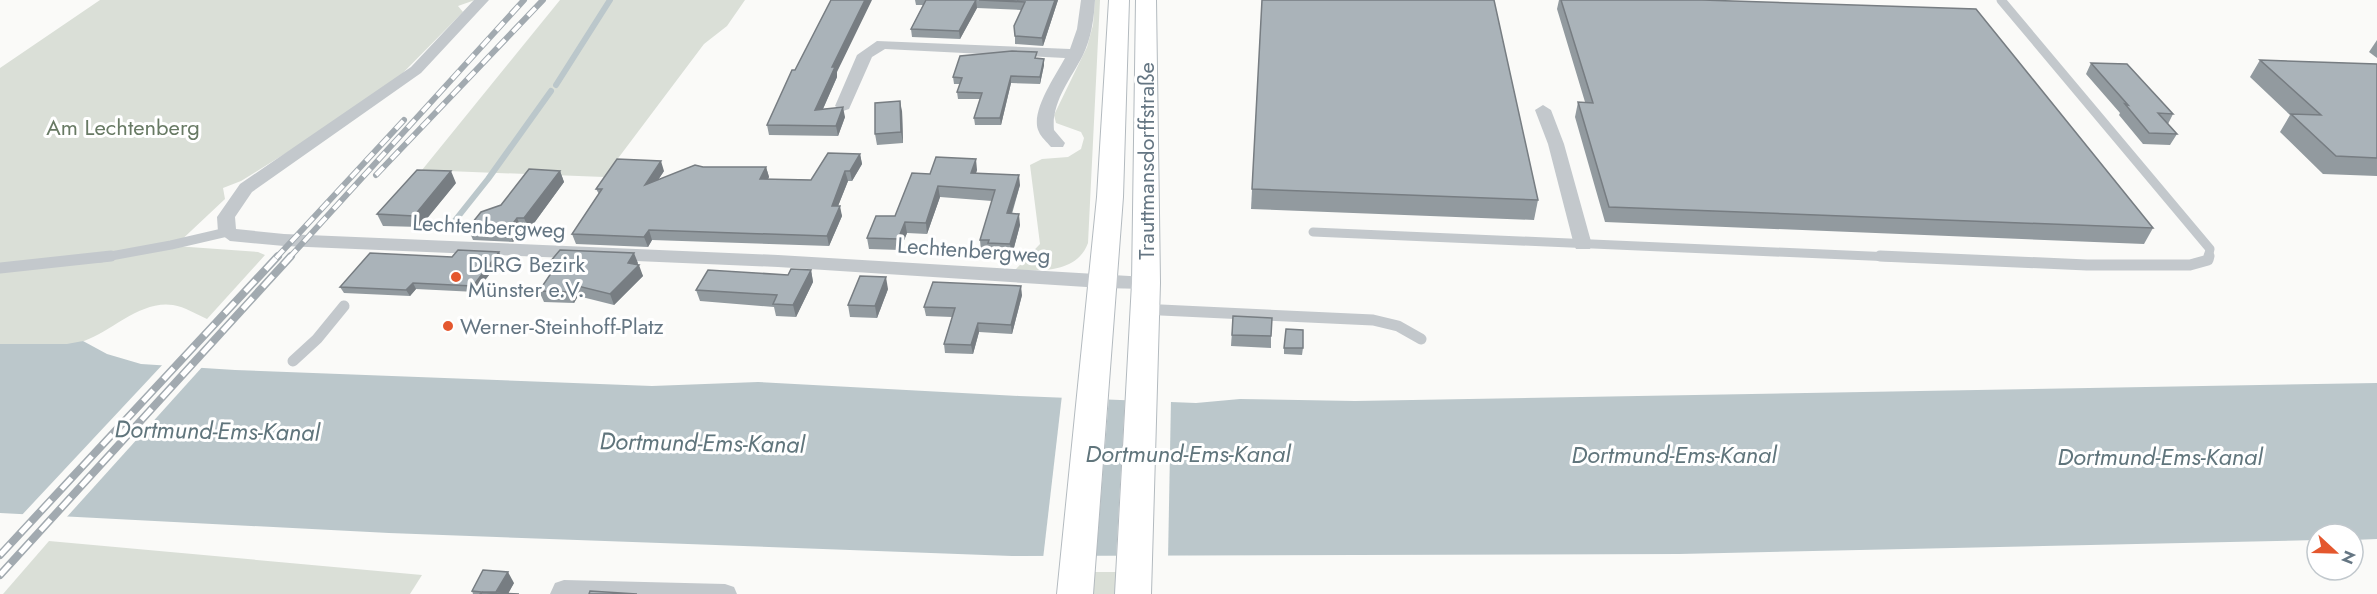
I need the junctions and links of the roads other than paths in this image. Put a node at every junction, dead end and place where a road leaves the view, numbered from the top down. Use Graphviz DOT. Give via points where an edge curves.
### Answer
graph roads {
  1 [pos="482,0"];
  2 [pos="1088,0"];
  3 [pos="1119,0"];
  4 [pos="1146,0"];
  5 [pos="2001,0"];
  6 [pos="1076,54"];
  7 [pos="843,106"];
  8 [pos="1543,110"];
  9 [pos="1057,142"];
  10 [pos="227,232"];
  11 [pos="1312,232"];
  12 [pos="1583,245"];
  13 [pos="0,268"];
  14 [pos="1102,282"];
  15 [pos="1146,283"];
  16 [pos="344,306"];
  17 [pos="1161,309"];
  18 [pos="1421,339"];
  19 [pos="293,361"];
  20 [pos="1134,586"];
  21 [pos="1075,587"];
  22 [pos="562,594"];
  23 [pos="725,594"];
  1 -- 10 [label="street" via="416,70 246,188 226,217"];
  2 -- 6 [label="street"];
  3 -- 14 [label="main road, Trauttmansdorffstraße"];
  4 -- 15 [label="main road, Trauttmansdorffstraße"];
  5 -- 12 [label="lane" via="2210,249 2208,260 2190,265 2086,266"];
  6 -- 7 [label="street" via="882,44 865,55"];
  6 -- 9 [label="street" via="1045,117 1046,131"];
  8 -- 12 [label="street"];
  10 -- 13 [label="lane" via="85,261"];
  10 -- 14 [label="street, Lechtenbergweg" via="237,237 284,240 778,261"];
  11 -- 12 [label="lane"];
  14 -- 15 [label="street, Trauttmansdorffstraße"];
  14 -- 21 [label="main road"];
  15 -- 20 [label="main road"];
  16 -- 19 [label="lane"];
  17 -- 18 [label="lane" via="1373,320 1398,326"];
  22 -- 23 [label="street" via="564,590"];
}
